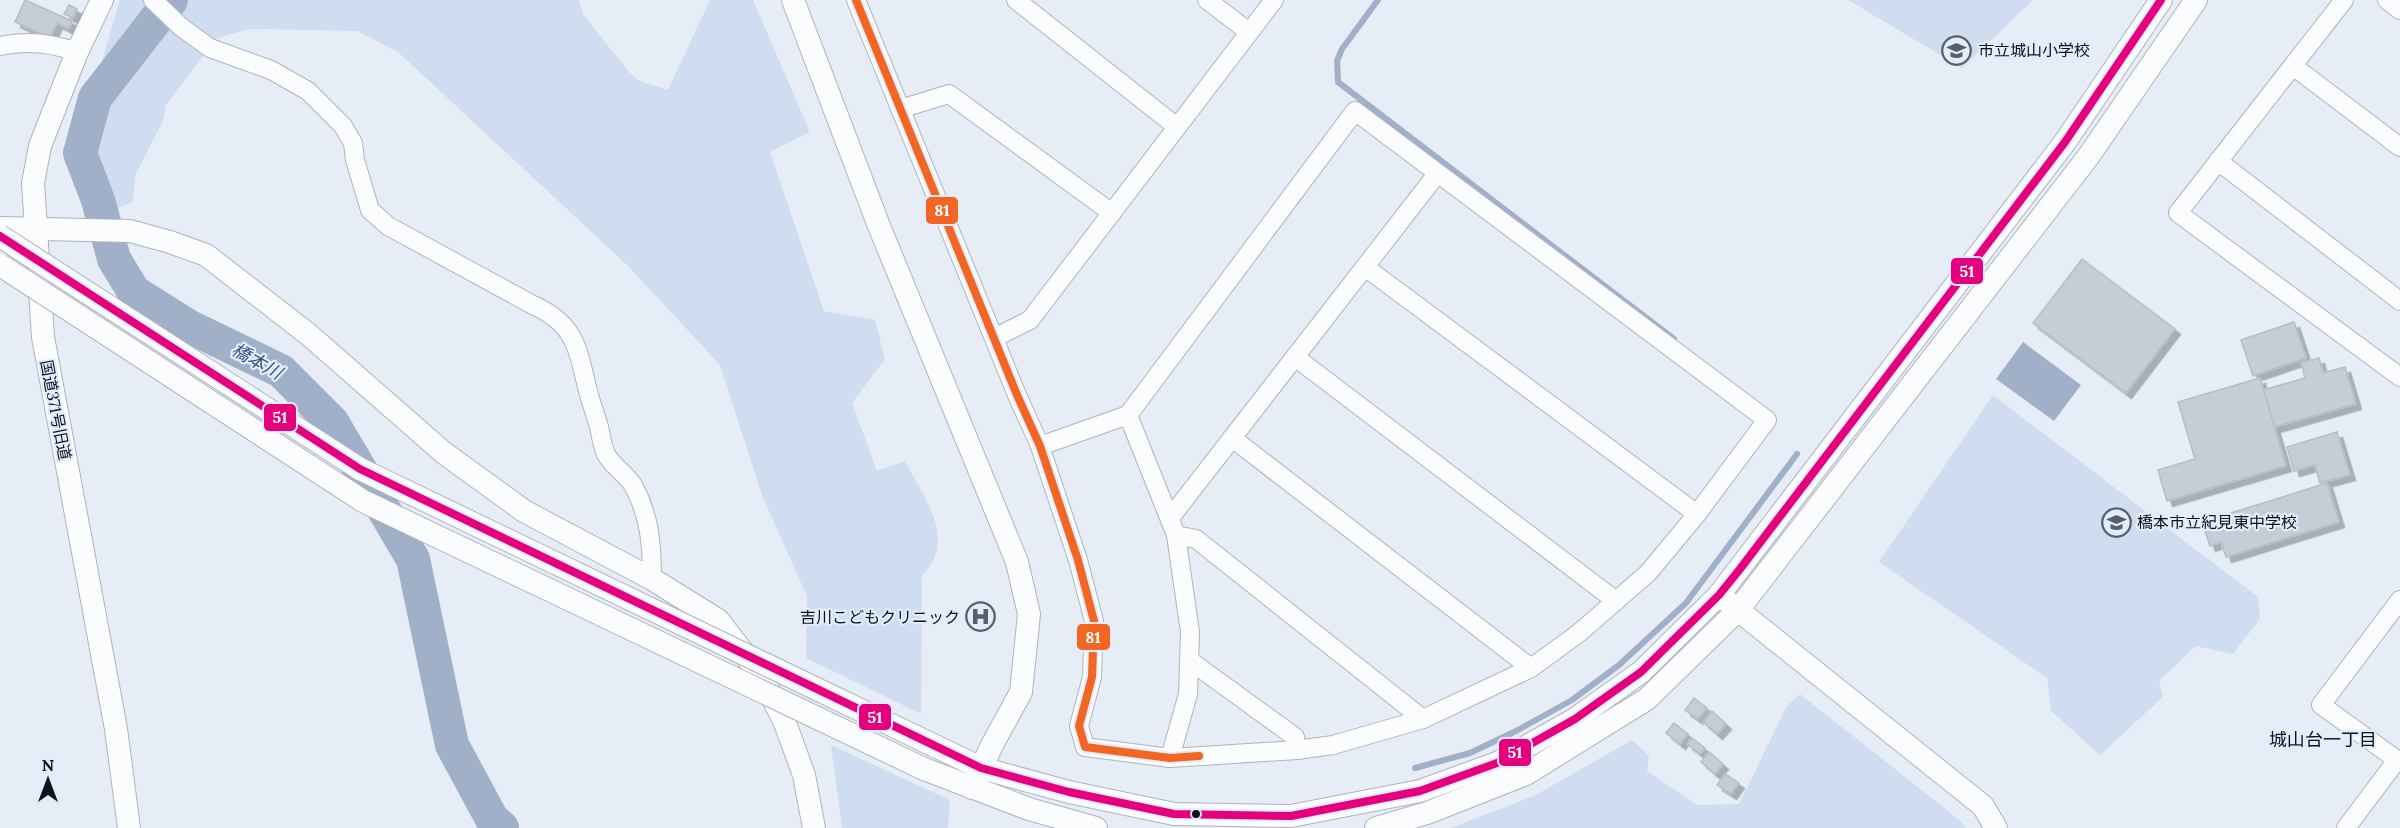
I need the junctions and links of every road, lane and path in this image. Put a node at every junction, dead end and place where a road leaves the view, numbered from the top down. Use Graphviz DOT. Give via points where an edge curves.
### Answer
graph roads {
  1 [pos="102,0"];
  2 [pos="153,0"];
  3 [pos="793,0"];
  4 [pos="856,0"];
  5 [pos="1016,0"];
  6 [pos="1207,0"];
  7 [pos="1274,0"];
  8 [pos="2161,0"];
  9 [pos="2196,0"];
  10 [pos="2344,0"];
  11 [pos="2386,0"];
  12 [pos="2400,10"];
  13 [pos="1249,32"];
  14 [pos="0,46"];
  15 [pos="77,52"];
  16 [pos="2293,66"];
  17 [pos="900,109"];
  18 [pos="1177,127"];
  19 [pos="2400,147"];
  20 [pos="2218,161"];
  21 [pos="1437,174"];
  22 [pos="1112,213"];
  23 [pos="0,228"];
  24 [pos="36,228"];
  25 [pos="0,236"];
  26 [pos="0,265"];
  27 [pos="1365,267"];
  28 [pos="2400,301"];
  29 [pos="994,338"];
  30 [pos="1295,357"];
  31 [pos="2400,377"];
  32 [pos="1128,415"];
  33 [pos="1232,438"];
  34 [pos="1040,446"];
  35 [pos="1697,514"];
  36 [pos="1173,526"];
  37 [pos="652,579"];
  38 [pos="1719,595"];
  39 [pos="1616,601"];
  40 [pos="2398,606"];
  41 [pos="1738,610"];
  42 [pos="1189,660"];
  43 [pos="1532,669"];
  44 [pos="1423,719"];
  45 [pos="1297,750"];
  46 [pos="1170,758"];
  47 [pos="2398,761"];
  48 [pos="976,778"];
  49 [pos="1386,797"];
  50 [pos="1388,827"];
  51 [pos="129,828"];
  52 [pos="814,828"];
  53 [pos="1096,828"];
  54 [pos="1996,828"];
  55 [pos="2346,828"];
  1 -- 15 [label="street, 国道371号旧道"];
  2 -- 37 [label="street" via="210,48 270,70 308,91 343,126 353,143 370,210 388,226 551,313 568,329 582,359 606,454 632,484 645,513 651,537"];
  3 -- 48 [label="street" via="883,237 1017,562 1029,615 1022,692"];
  4 -- 17 [label="street"];
  5 -- 18 [label="street"];
  6 -- 13 [label="street"];
  7 -- 13 [label="street"];
  8 -- 38 [label="street" via="2065,142"];
  9 -- 41 [label="street" via="2088,157"];
  10 -- 16 [label="street"];
  11 -- 12 [label="street"];
  13 -- 18 [label="street"];
  14 -- 15 [label="street" via="35,42"];
  15 -- 24 [label="street, 国道371号旧道" via="40,146 33,183"];
  16 -- 19 [label="street"];
  16 -- 20 [label="street"];
  17 -- 22 [label="street" via="949,93"];
  17 -- 29 [label="street"];
  18 -- 22 [label="street"];
  20 -- 28 [label="street"];
  20 -- 31 [label="street" via="2178,213"];
  21 -- 27 [label="street"];
  21 -- 32 [label="street" via="1355,111"];
  21 -- 35 [label="street" via="1767,420"];
  22 -- 29 [label="street" via="1030,320"];
  23 -- 24 [label="street"];
  24 -- 37 [label="street" via="130,231 206,255 308,334 453,460 524,511"];
  24 -- 51 [label="street, 国道371号旧道" via="43,338 116,729"];
  25 -- 48 [label="street, bridge" via="360,469 935,746"];
  26 -- 48 [label="street, bridge" via="363,501 924,769"];
  27 -- 30 [label="street"];
  27 -- 35 [label="street"];
  29 -- 34 [label="street"];
  30 -- 33 [label="street"];
  30 -- 39 [label="street"];
  32 -- 34 [label="street"];
  32 -- 36 [label="street"];
  33 -- 36 [label="street"];
  33 -- 43 [label="street"];
  34 -- 46 [label="street" via="1094,621 1092,677 1079,726 1085,747"];
  35 -- 39 [label="street" via="1648,573"];
  36 -- 42 [label="street" via="1190,632"];
  36 -- 44 [label="street" via="1196,539"];
  37 -- 52 [label="street" via="718,620 762,678 785,723 804,775"];
  38 -- 41 [label="street"];
  38 -- 49 [label="street" via="1641,672 1575,719 1497,763 1420,791"];
  39 -- 43 [label="street"];
  40 -- 47 [label="street" via="2321,705"];
  41 -- 50 [label="street" via="1647,699 1567,749 1526,774"];
  41 -- 54 [label="street" via="1983,806"];
  42 -- 45 [label="street" via="1295,737"];
  42 -- 46 [label="street" via="1188,694"];
  43 -- 44 [label="street"];
  44 -- 45 [label="street" via="1333,745"];
  45 -- 46 [label="street"];
  47 -- 55 [label="street"];
  48 -- 49 [label="street" via="1174,814 1291,816"];
  48 -- 53 [label="street" via="1060,820"];
  49 -- 50 [label="street"];
}
